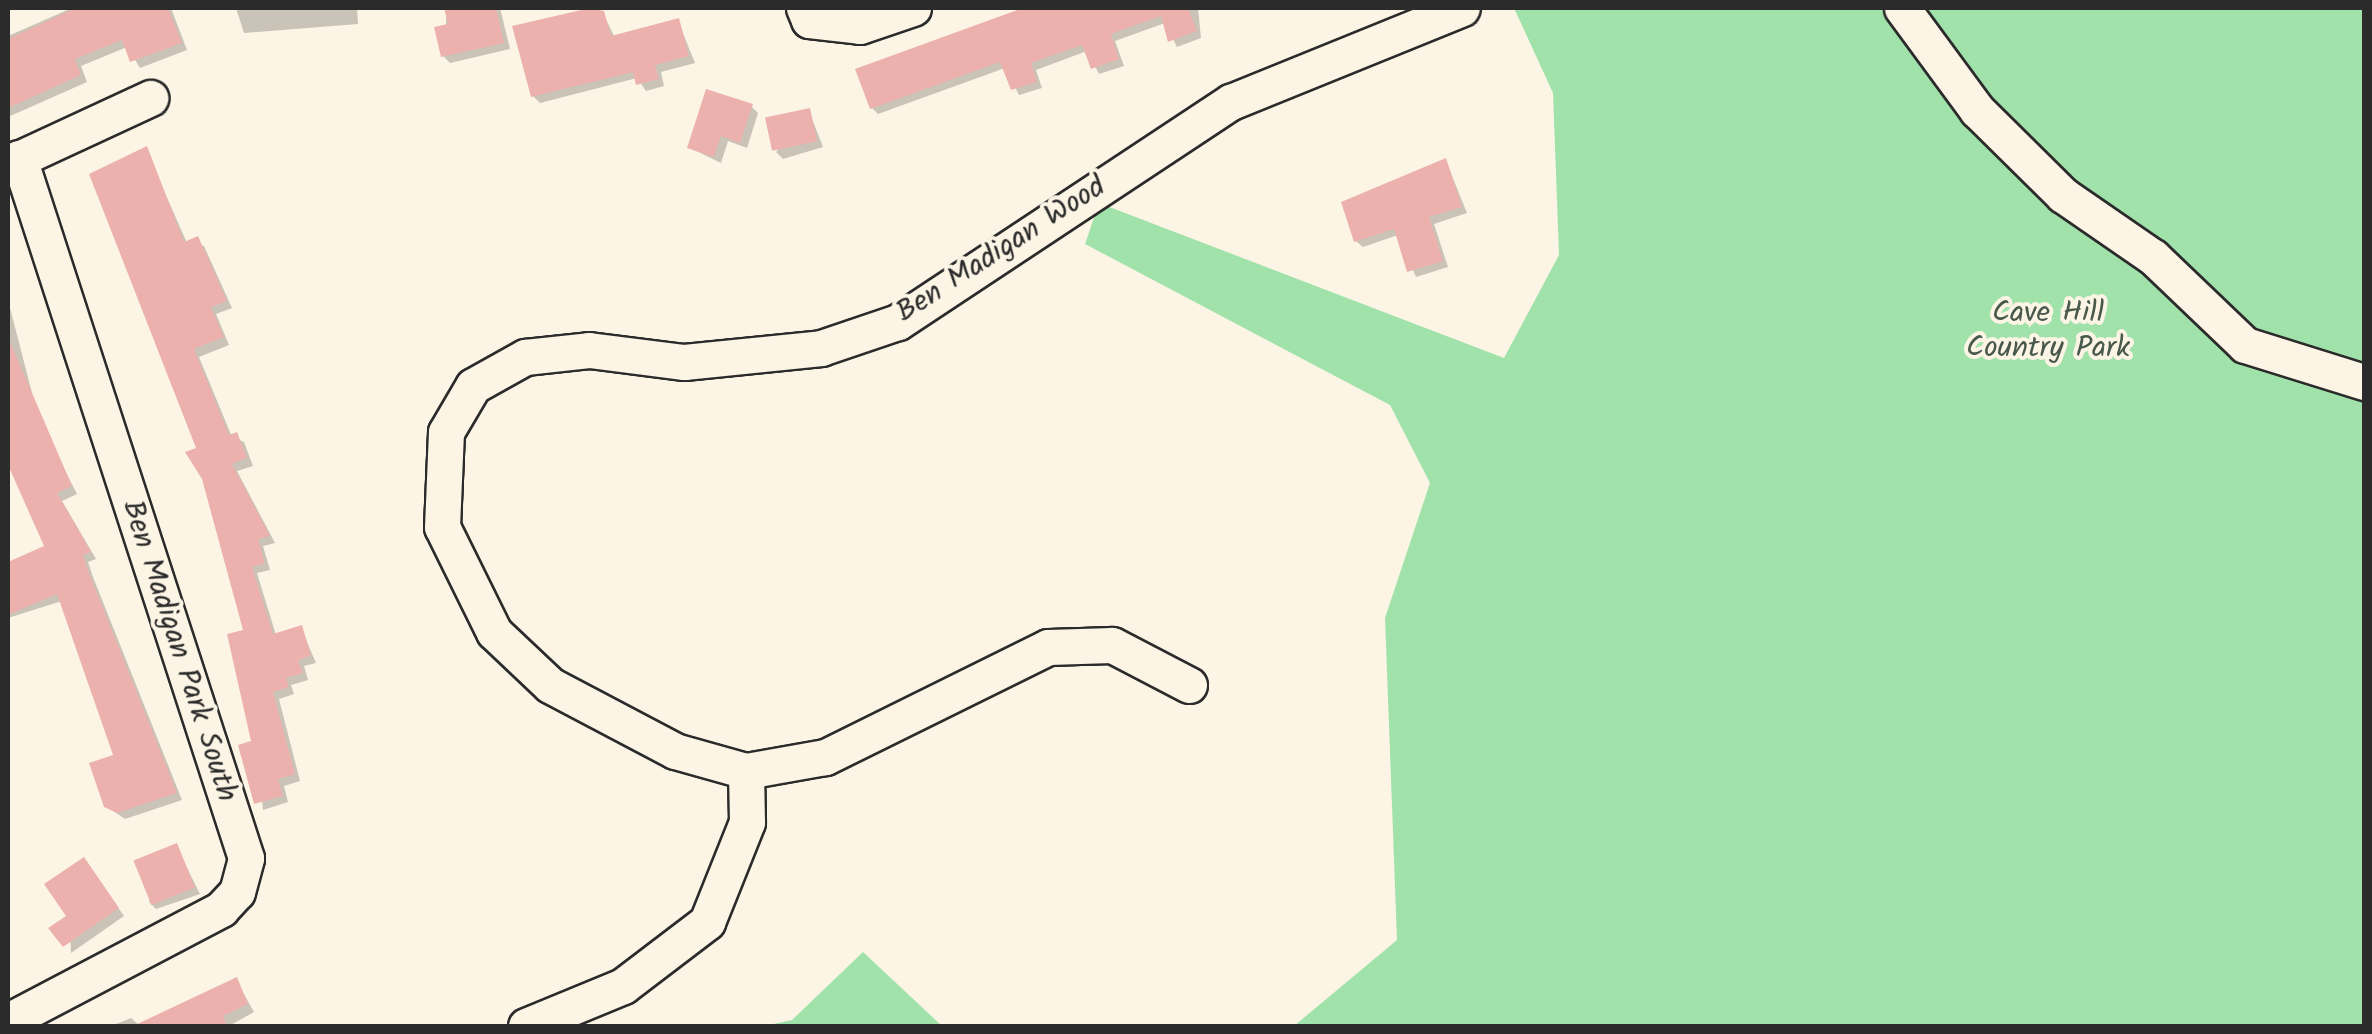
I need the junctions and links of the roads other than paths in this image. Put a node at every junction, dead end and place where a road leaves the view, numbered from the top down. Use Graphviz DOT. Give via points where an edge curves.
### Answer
graph roads {
  1 [pos="804,8"];
  2 [pos="913,8"];
  3 [pos="1462,8"];
  4 [pos="1902,8"];
  5 [pos="150,98"];
  6 [pos="13,161"];
  7 [pos="2364,382"];
  8 [pos="1189,685"];
  9 [pos="746,771"];
  10 [pos="8,1021"];
  11 [pos="526,1026"];
  1 -- 2 [label="street" via="810,20 860,26"];
  3 -- 9 [label="street, Ben Madigan Wood" via="1231,102 898,322 821,348 684,362 589,350 524,357 473,386 446,432 437,478 462,582 494,632 550,684 675,750"];
  4 -- 7 [label="street" via="1977,110 2038,171 2153,257 2245,345"];
  5 -- 6 [label="street, Ben Madigan Park South"];
  6 -- 10 [label="street, Ben Madigan Park South" via="246,858 222,910"];
  8 -- 9 [label="street, Ben Madigan Wood" via="1112,645 1048,647 826,758"];
  9 -- 11 [label="street" via="747,822 708,922 623,986"];
}
